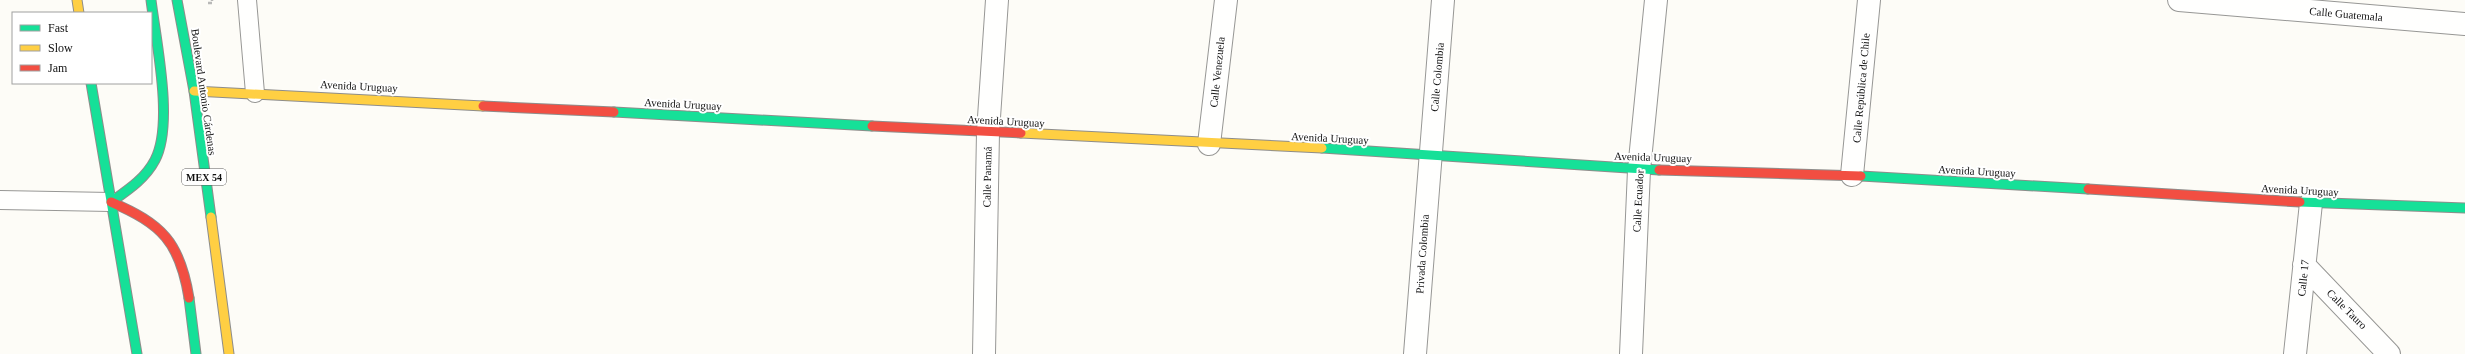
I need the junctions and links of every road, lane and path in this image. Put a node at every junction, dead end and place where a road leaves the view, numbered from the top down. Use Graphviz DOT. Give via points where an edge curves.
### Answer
graph roads {
  1 [pos="77,0"];
  2 [pos="151,0"];
  3 [pos="177,0"];
  4 [pos="246,0"];
  5 [pos="997,0"];
  6 [pos="1226,0"];
  7 [pos="1444,0"];
  8 [pos="1656,0"];
  9 [pos="1869,0"];
  10 [pos="2179,0"];
  11 [pos="79,12"];
  12 [pos="2465,24"];
  13 [pos="91,84"];
  14 [pos="194,91"];
  15 [pos="255,93"];
  16 [pos="988,132"];
  17 [pos="1209,144"];
  18 [pos="1430,154"];
  19 [pos="1639,170"];
  20 [pos="1852,176"];
  21 [pos="0,200"];
  22 [pos="111,202"];
  23 [pos="2311,203"];
  24 [pos="2465,208"];
  25 [pos="2304,265"];
  26 [pos="137,354"];
  27 [pos="196,354"];
  28 [pos="229,354"];
  29 [pos="984,354"];
  30 [pos="1415,354"];
  31 [pos="1631,354"];
  32 [pos="2295,354"];
  33 [pos="2390,354"];
  1 -- 11 [label="street"];
  2 -- 22 [label="street" via="163,101 163,134 155,160 138,183"];
  3 -- 14 [label="street, Boulevard Antonio Cárdenas / MEX 54"];
  4 -- 15 [label="lane"];
  5 -- 16 [label="street, Calle Panamá"];
  6 -- 17 [label="street, Calle Venezuela"];
  7 -- 18 [label="street, Calle Colombia"];
  8 -- 19 [label="street, Calle Ecuador"];
  9 -- 20 [label="street, Calle República de Chile"];
  10 -- 12 [label="street, Calle Guatemala"];
  13 -- 22 [label="street"];
  14 -- 15 [label="street, Avenida Uruguay"];
  14 -- 28 [label="street, Boulevard Antonio Cárdenas / MEX 54"];
  15 -- 16 [label="street, Avenida Uruguay"];
  16 -- 17 [label="street, Avenida Uruguay"];
  16 -- 29 [label="street, Calle Panamá"];
  17 -- 18 [label="street, Avenida Uruguay"];
  18 -- 19 [label="street, Avenida Uruguay"];
  18 -- 30 [label="street, Privada Colombia"];
  19 -- 20 [label="street, Avenida Uruguay"];
  19 -- 31 [label="street, Calle Ecuador"];
  20 -- 23 [label="street, Avenida Uruguay"];
  21 -- 22 [label="lane"];
  22 -- 26 [label="street"];
  22 -- 27 [label="street" via="155,226 178,253 188,294"];
  23 -- 24 [label="street, Avenida Uruguay"];
  23 -- 25 [label="street, Calle 17"];
  25 -- 32 [label="street, Calle 17"];
  25 -- 33 [label="street, Calle Tauro"];
}
